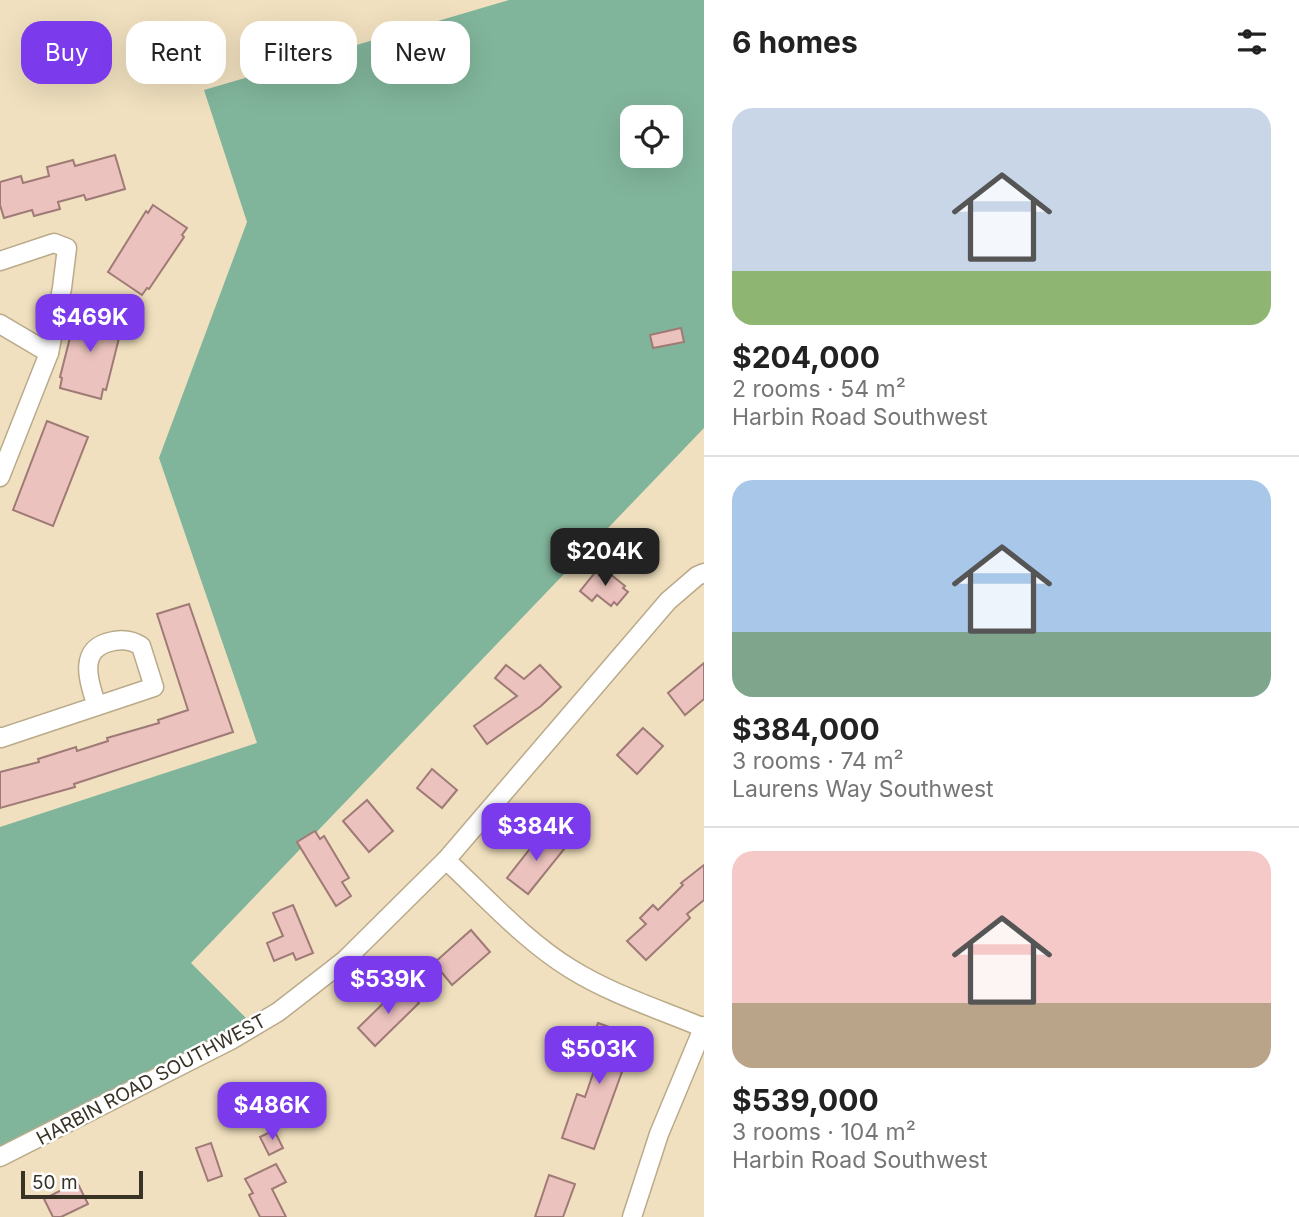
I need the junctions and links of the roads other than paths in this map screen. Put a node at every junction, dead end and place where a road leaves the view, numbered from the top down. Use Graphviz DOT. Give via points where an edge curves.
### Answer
graph roads {
  1 [pos="0,261"];
  2 [pos="0,324"];
  3 [pos="49,353"];
  4 [pos="0,477"];
  5 [pos="704,573"];
  6 [pos="97,706"];
  7 [pos="0,737"];
  8 [pos="446,860"];
  9 [pos="704,1027"];
  10 [pos="0,1157"];
  11 [pos="632,1217"];
  1 -- 3 [label="street" via="54,243 67,248"];
  2 -- 3 [label="street"];
  3 -- 4 [label="street"];
  5 -- 8 [label="street, HARBIN ROAD SOUTHWEST" via="668,601"];
  6 -- 7 [label="street"];
  8 -- 9 [label="street" via="570,968 616,993"];
  8 -- 10 [label="street, HARBIN ROAD SOUTHWEST" via="345,960 278,1012"];
  9 -- 11 [label="street" via="659,1134"];
}
